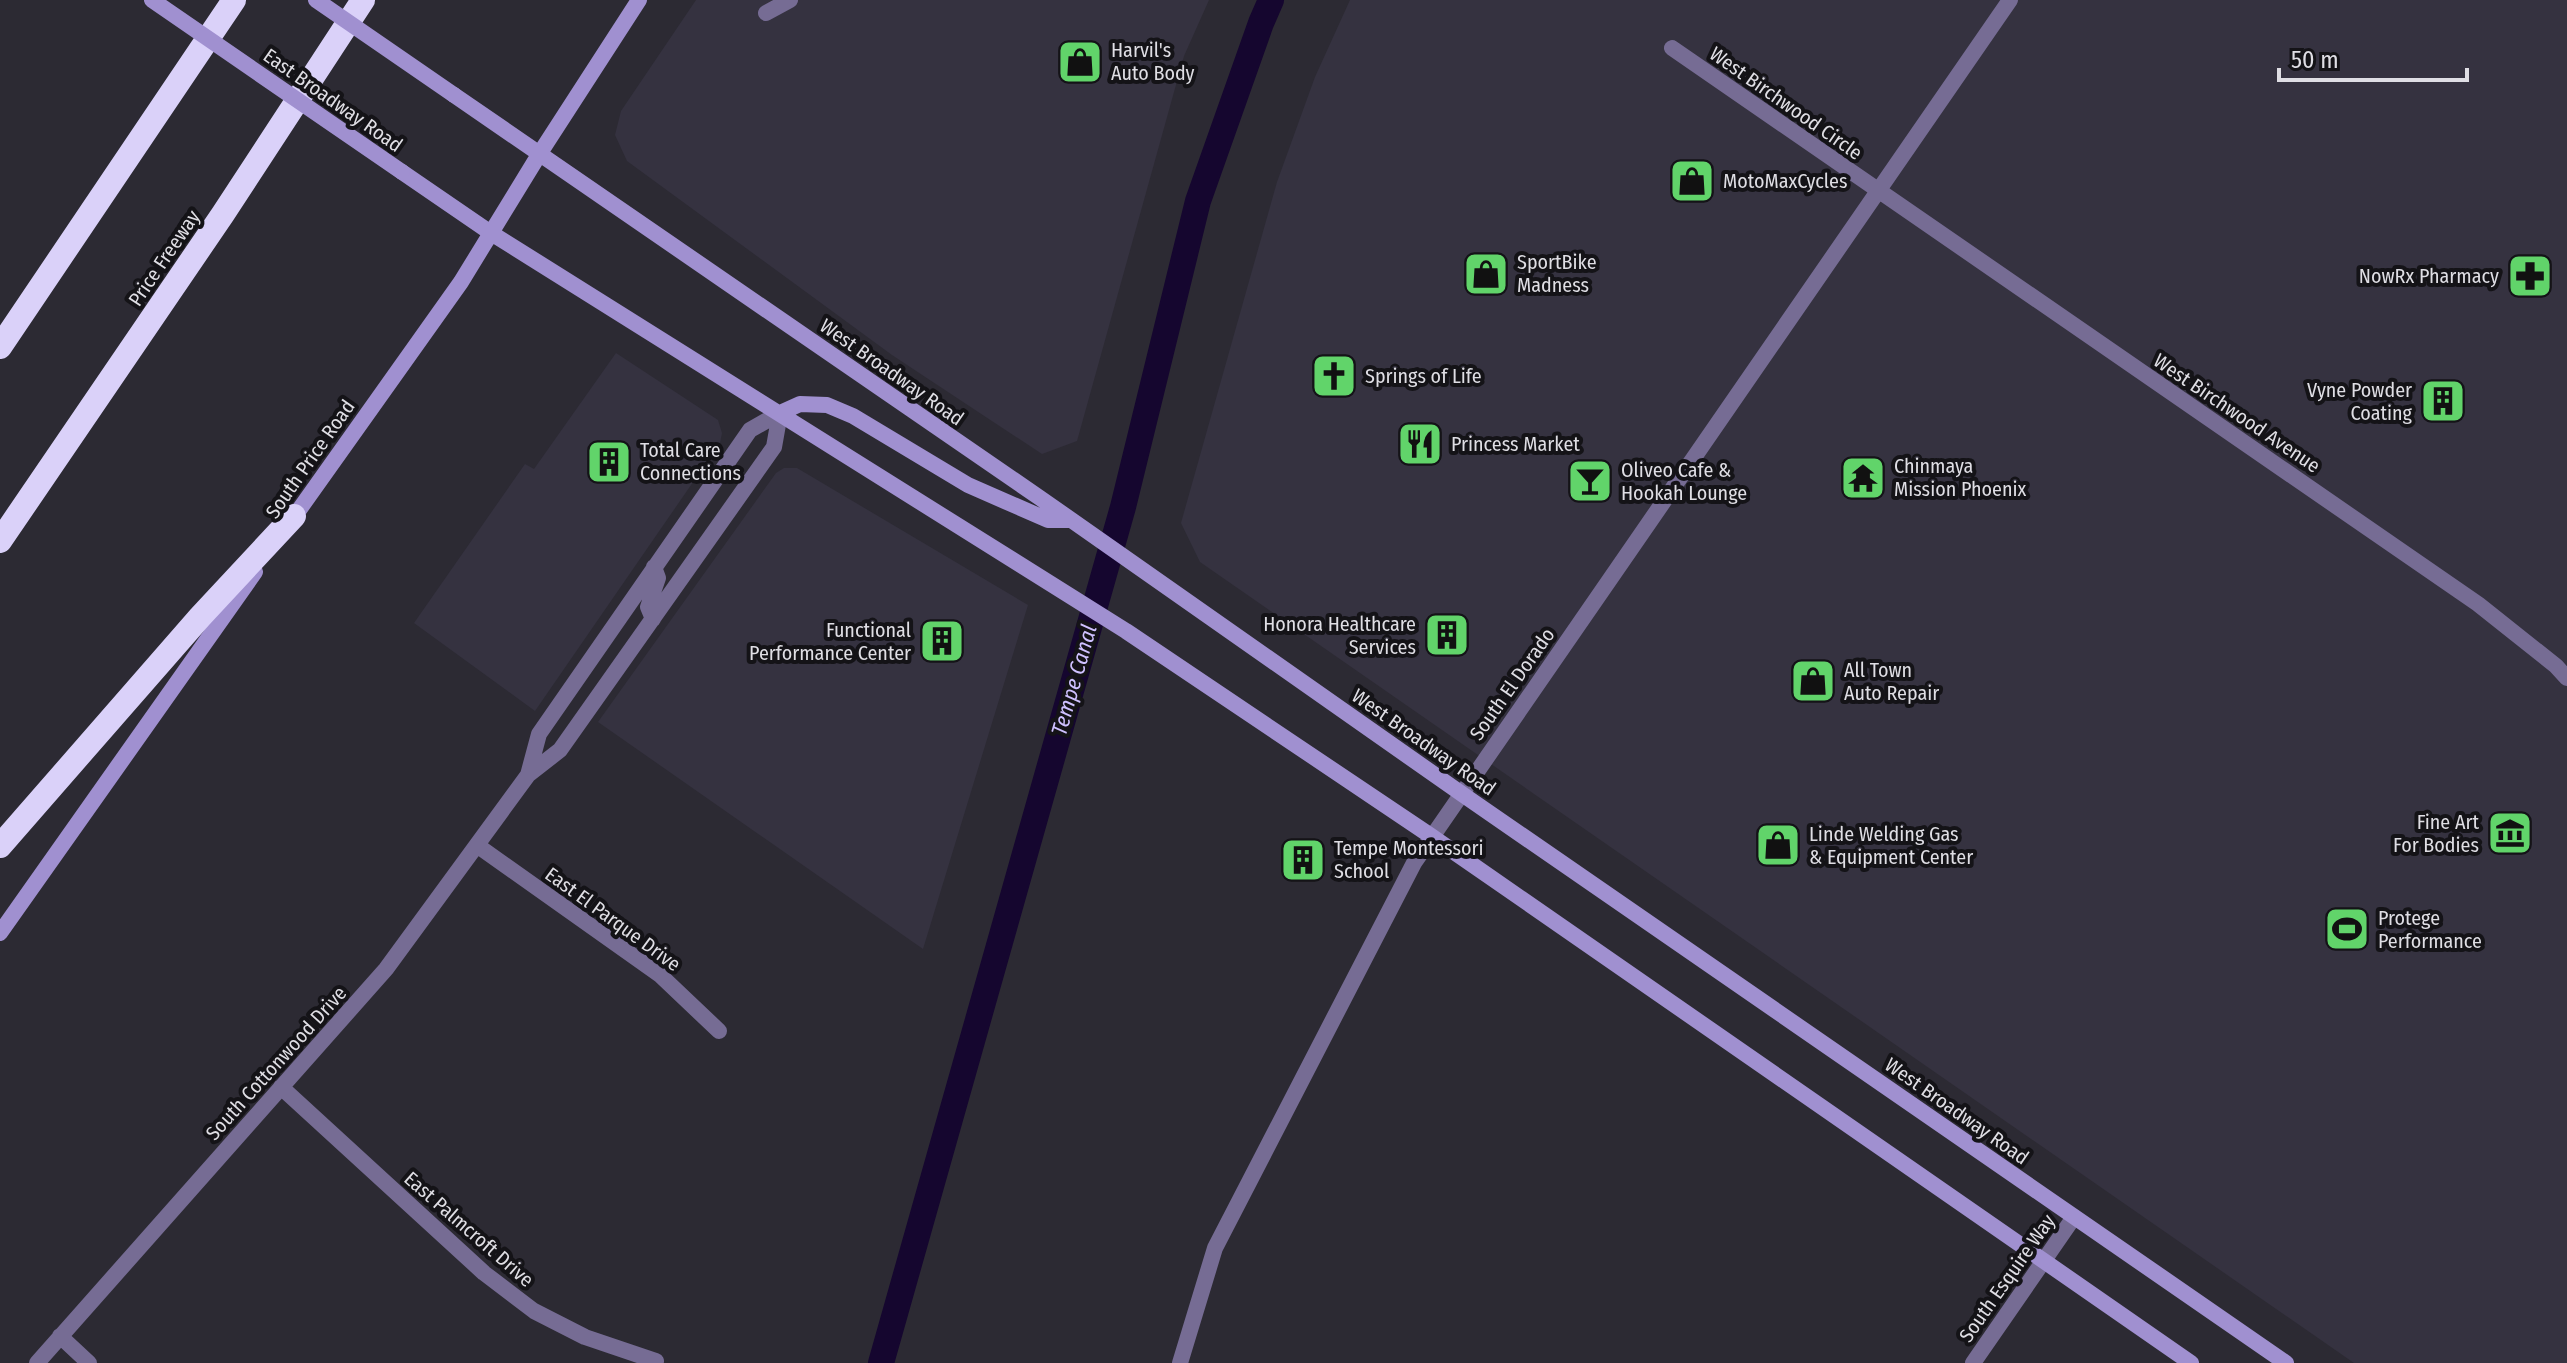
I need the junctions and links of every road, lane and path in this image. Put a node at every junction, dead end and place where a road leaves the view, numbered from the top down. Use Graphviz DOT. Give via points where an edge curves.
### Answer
graph roads {
  1 [pos="152,0"];
  2 [pos="234,0"];
  3 [pos="316,0"];
  4 [pos="363,0"];
  5 [pos="639,0"];
  6 [pos="790,0"];
  7 [pos="2010,0"];
  8 [pos="766,13"];
  9 [pos="1672,48"];
  10 [pos="540,153"];
  11 [pos="1877,191"];
  12 [pos="491,233"];
  13 [pos="0,347"];
  14 [pos="780,413"];
  15 [pos="294,516"];
  16 [pos="1071,520"];
  17 [pos="0,541"];
  18 [pos="654,567"];
  19 [pos="653,619"];
  20 [pos="2567,678"];
  21 [pos="528,775"];
  22 [pos="1462,794"];
  23 [pos="1431,836"];
  24 [pos="0,846"];
  25 [pos="478,846"];
  26 [pos="0,933"];
  27 [pos="719,1031"];
  28 [pos="281,1087"];
  29 [pos="2074,1217"];
  30 [pos="2043,1261"];
  31 [pos="60,1336"];
  32 [pos="656,1362"];
  33 [pos="37,1363"];
  34 [pos="89,1363"];
  35 [pos="1180,1363"];
  36 [pos="1973,1363"];
  37 [pos="2191,1363"];
  38 [pos="2286,1363"];
  1 -- 12 [label="main road, East Broadway Road, bridge"];
  2 -- 13 [label="highway"];
  3 -- 10 [label="main road, bridge"];
  4 -- 17 [label="highway, Price Freeway"];
  5 -- 10 [label="main road, South Price Road"];
  6 -- 8 [label="street"];
  7 -- 11 [label="street, South El Dorado"];
  9 -- 11 [label="street, West Birchwood Circle"];
  10 -- 12 [label="main road, South Price Road"];
  10 -- 16 [label="main road, West Broadway Road"];
  11 -- 20 [label="street, West Birchwood Avenue" via="2478,604"];
  11 -- 22 [label="street, South El Dorado"];
  12 -- 14 [label="main road"];
  12 -- 15 [label="main road, South Price Road"];
  14 -- 16 [label="main road" via="800,404 827,405 968,485 1048,520"];
  14 -- 18 [label="street, South Cottonwood Drive" via="750,430"];
  14 -- 19 [label="street, South Cottonwood Drive" via="774,447"];
  14 -- 23 [label="main road" via="1054,584"];
  15 -- 24 [label="highway"];
  15 -- 26 [label="main road, South Price Road"];
  16 -- 22 [label="main road, West Broadway Road"];
  18 -- 19 [label="street, South Cottonwood Drive" via="658,578 648,607"];
  18 -- 21 [label="street, South Cottonwood Drive" via="539,734"];
  19 -- 21 [label="street, South Cottonwood Drive" via="560,750"];
  21 -- 25 [label="street, South Cottonwood Drive"];
  22 -- 23 [label="street, South El Dorado"];
  22 -- 29 [label="main road, West Broadway Road"];
  23 -- 30 [label="main road"];
  23 -- 35 [label="street, South El Dorado" via="1215,1248"];
  25 -- 27 [label="street, East El Parque Drive" via="660,975"];
  25 -- 28 [label="street, South Cottonwood Drive" via="386,969"];
  28 -- 31 [label="street, South Cottonwood Drive"];
  28 -- 32 [label="street, East Palmcroft Drive" via="484,1273 534,1311 585,1337"];
  29 -- 30 [label="street, South Esquire Way"];
  29 -- 38 [label="main road, West Broadway Road"];
  30 -- 36 [label="street, South Esquire Way"];
  30 -- 37 [label="main road"];
  31 -- 33 [label="street, South Cottonwood Drive"];
  31 -- 34 [label="street"];
}
